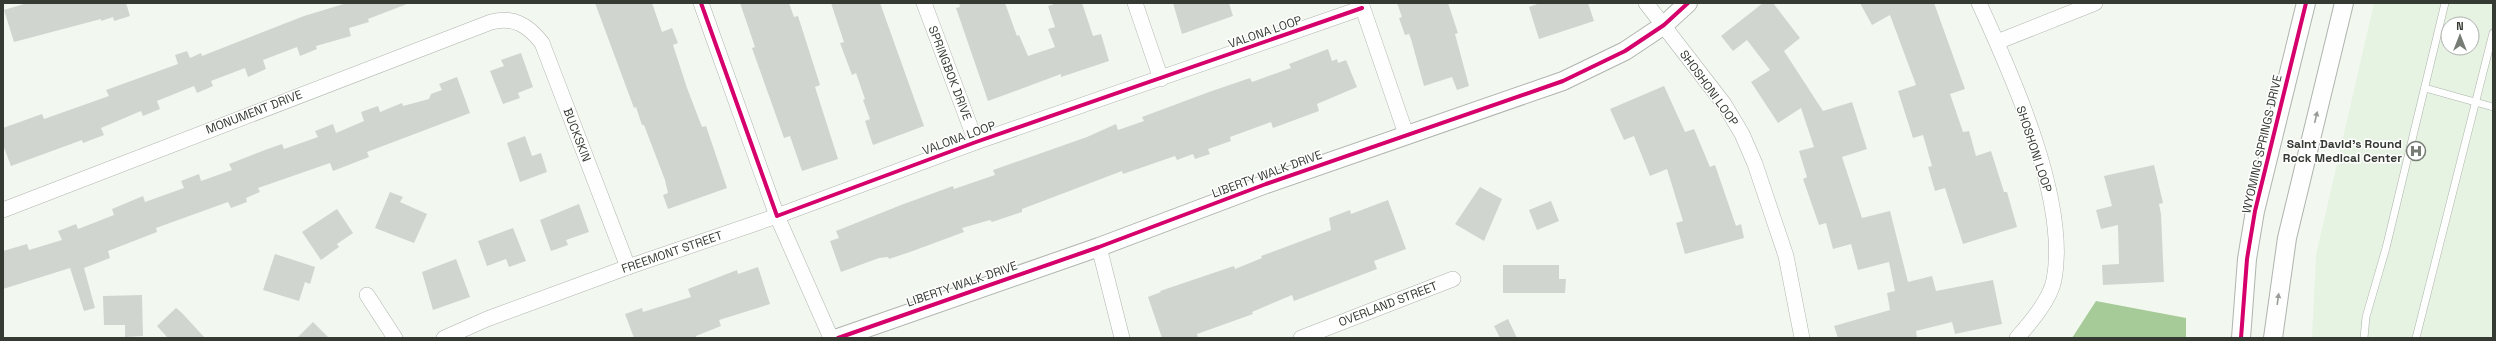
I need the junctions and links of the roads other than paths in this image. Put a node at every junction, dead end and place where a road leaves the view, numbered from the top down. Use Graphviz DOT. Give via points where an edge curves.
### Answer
graph roads {
  1 [pos="701,3"];
  2 [pos="924,3"];
  3 [pos="1135,3"];
  4 [pos="1646,3"];
  5 [pos="1688,3"];
  6 [pos="1979,3"];
  7 [pos="2095,3"];
  8 [pos="2306,3"];
  9 [pos="2344,3"];
  10 [pos="2445,3"];
  11 [pos="1361,5"];
  12 [pos="507,20"];
  13 [pos="1664,26"];
  14 [pos="2493,33"];
  15 [pos="1997,42"];
  16 [pos="1161,79"];
  17 [pos="2425,88"];
  18 [pos="2475,103"];
  19 [pos="2493,107"];
  20 [pos="1406,134"];
  21 [pos="976,142"];
  22 [pos="3,210"];
  23 [pos="777,216"];
  24 [pos="1099,247"];
  25 [pos="628,267"];
  26 [pos="1453,279"];
  27 [pos="367,295"];
  28 [pos="395,338"];
  29 [pos="444,338"];
  30 [pos="831,338"];
  31 [pos="838,338"];
  32 [pos="1122,338"];
  33 [pos="1301,338"];
  34 [pos="1802,338"];
  35 [pos="2017,338"];
  36 [pos="2241,338"];
  37 [pos="2273,338"];
  38 [pos="2364,338"];
  39 [pos="2416,338"];
  1 -- 23 [label="street"];
  2 -- 21 [label="street, SPRINGBOK DRIVE"];
  3 -- 16 [label="street"];
  4 -- 13 [label="street, SHOSHONI LOOP"];
  5 -- 13 [label="street, LIBERTY WALK DRIVE"];
  6 -- 15 [label="street, SHOSHONI LOOP"];
  7 -- 15 [label="street"];
  8 -- 36 [label="street, WYOMING SPRINGS DRIVE" via="2256,211 2247,259"];
  37 -- 9 [label="street, one-way" via="2287,238"];
  10 -- 17 [label="lane"];
  11 -- 16 [label="street, VALONA LOOP"];
  11 -- 20 [label="street, VALONA LOOP"];
  12 -- 22 [label="street, MONUMENT DRIVE" via="483,25"];
  12 -- 25 [label="street, BUCKSKIN" via="523,24 542,43"];
  13 -- 20 [label="street, LIBERTY WALK DRIVE" via="1625,51 1583,73 1488,109"];
  13 -- 34 [label="street, SHOSHONI LOOP" via="1724,104 1742,134 1755,164 1786,256"];
  14 -- 18 [label="lane"];
  15 -- 35 [label="street, SHOSHONI LOOP" via="2048,184 2057,240 2054,281 2035,317"];
  16 -- 21 [label="street, VALONA LOOP"];
  17 -- 18 [label="lane"];
  17 -- 38 [label="lane" via="2386,248 2366,317"];
  18 -- 19 [label="lane"];
  18 -- 39 [label="lane"];
  20 -- 24 [label="street, LIBERTY WALK DRIVE"];
  21 -- 23 [label="street, VALONA LOOP"];
  23 -- 25 [label="street, FREEMONT STREET"];
  23 -- 30 [label="street"];
  24 -- 31 [label="street, LIBERTY WALK DRIVE"];
  24 -- 32 [label="street"];
  25 -- 29 [label="street, FREEMONT STREET" via="487,319"];
  26 -- 33 [label="street, OVERLAND STREET"];
  27 -- 28 [label="street"];
}
